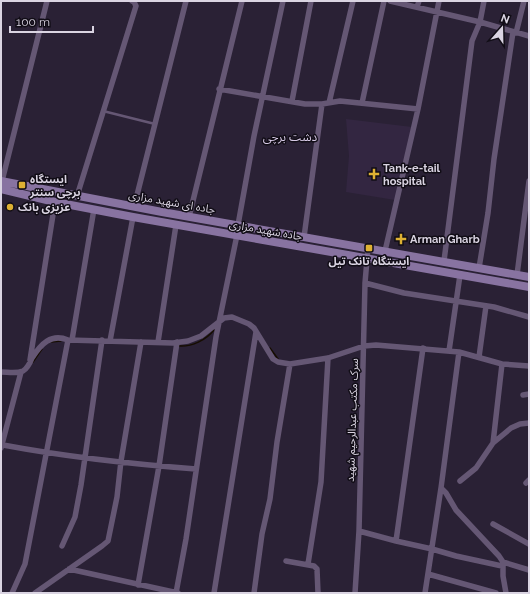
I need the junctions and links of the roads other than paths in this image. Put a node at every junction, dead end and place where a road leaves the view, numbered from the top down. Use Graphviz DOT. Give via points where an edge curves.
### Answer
graph roads {
  1 [pos="47,1"];
  2 [pos="132,1"];
  3 [pos="186,1"];
  4 [pos="242,1"];
  5 [pos="282,1"];
  6 [pos="311,1"];
  7 [pos="353,1"];
  8 [pos="384,1"];
  9 [pos="390,1"];
  10 [pos="439,1"];
  11 [pos="484,1"];
  12 [pos="524,1"];
  13 [pos="418,4"];
  14 [pos="437,12"];
  15 [pos="480,22"];
  16 [pos="515,32"];
  17 [pos="529,36"];
  18 [pos="219,88"];
  19 [pos="262,97"];
  20 [pos="292,101"];
  21 [pos="362,102"];
  22 [pos="329,103"];
  23 [pos="322,104"];
  24 [pos="418,109"];
  25 [pos="103,111"];
  26 [pos="155,124"];
  27 [pos="529,181"];
  28 [pos="1,184"];
  29 [pos="77,196"];
  30 [pos="55,202"];
  31 [pos="134,207"];
  32 [pos="94,209"];
  33 [pos="133,217"];
  34 [pos="189,217"];
  35 [pos="176,225"];
  36 [pos="238,225"];
  37 [pos="237,235"];
  38 [pos="304,237"];
  39 [pos="368,248"];
  40 [pos="385,251"];
  41 [pos="367,258"];
  42 [pos="444,261"];
  43 [pos="479,268"];
  44 [pos="460,275"];
  45 [pos="517,275"];
  46 [pos="529,277"];
  47 [pos="365,283"];
  48 [pos="529,287"];
  49 [pos="456,301"];
  50 [pos="486,306"];
  51 [pos="529,317"];
  52 [pos="220,321"];
  53 [pos="256,332"];
  54 [pos="70,340"];
  55 [pos="102,340"];
  56 [pos="110,341"];
  57 [pos="140,342"];
  58 [pos="158,342"];
  59 [pos="177,342"];
  60 [pos="364,346"];
  61 [pos="423,348"];
  62 [pos="449,350"];
  63 [pos="459,352"];
  64 [pos="479,357"];
  65 [pos="328,358"];
  66 [pos="290,364"];
  67 [pos="502,364"];
  68 [pos="30,365"];
  69 [pos="529,366"];
  70 [pos="1,372"];
  71 [pos="21,372"];
  72 [pos="529,423"];
  73 [pos="493,443"];
  74 [pos="2,446"];
  75 [pos="46,453"];
  76 [pos="85,458"];
  77 [pos="121,461"];
  78 [pos="159,466"];
  79 [pos="196,468"];
  80 [pos="460,481"];
  81 [pos="441,488"];
  82 [pos="493,524"];
  83 [pos="359,530"];
  84 [pos="396,541"];
  85 [pos="529,544"];
  86 [pos="62,546"];
  87 [pos="432,549"];
  88 [pos="286,561"];
  89 [pos="308,564"];
  90 [pos="502,564"];
  91 [pos="69,569"];
  92 [pos="528,569"];
  93 [pos="428,574"];
  94 [pos="138,585"];
  95 [pos="12,593"];
  96 [pos="35,593"];
  97 [pos="177,593"];
  98 [pos="214,593"];
  99 [pos="254,593"];
  100 [pos="318,593"];
  101 [pos="355,593"];
  102 [pos="425,593"];
  103 [pos="496,593"];
  104 [pos="506,593"];
  1 -- 28 [label="street"];
  2 -- 25 [label="street" via="136,6"];
  3 -- 26 [label="street"];
  4 -- 18 [label="street"];
  5 -- 19 [label="street"];
  6 -- 20 [label="street"];
  7 -- 22 [label="street"];
  8 -- 21 [label="street"];
  9 -- 13 [label="street"];
  10 -- 14 [label="street"];
  11 -- 15 [label="street"];
  12 -- 16 [label="street"];
  13 -- 14 [label="street"];
  14 -- 15 [label="street"];
  14 -- 24 [label="street"];
  15 -- 16 [label="street"];
  15 -- 42 [label="street" via="472,41"];
  16 -- 17 [label="street"];
  16 -- 43 [label="street"];
  18 -- 19 [label="street"];
  18 -- 34 [label="street"];
  19 -- 20 [label="street"];
  19 -- 36 [label="street"];
  20 -- 23 [label="street"];
  21 -- 22 [label="street"];
  21 -- 24 [label="street"];
  22 -- 23 [label="street"];
  23 -- 38 [label="street"];
  24 -- 40 [label="street"];
  25 -- 26 [label="lane"];
  25 -- 29 [label="street"];
  26 -- 31 [label="street"];
  27 -- 45 [label="street"];
  28 -- 29 [label="main road, جاده ای شهید مزاری"];
  28 -- 30 [label="main road, جاده شهید مزاری"];
  29 -- 31 [label="main road, جاده ای شهید مزاری"];
  30 -- 32 [label="main road, جاده شهید مزاری"];
  30 -- 68 [label="street"];
  31 -- 34 [label="main road, جاده ای شهید مزاری"];
  32 -- 33 [label="main road, جاده شهید مزاری"];
  32 -- 54 [label="street"];
  33 -- 35 [label="main road, جاده شهید مزاری"];
  33 -- 56 [label="street"];
  34 -- 36 [label="main road, جاده ای شهید مزاری"];
  35 -- 37 [label="main road, جاده شهید مزاری"];
  35 -- 58 [label="street"];
  36 -- 38 [label="main road, جاده ای شهید مزاری"];
  37 -- 41 [label="main road, جاده شهید مزاری"];
  37 -- 52 [label="street"];
  38 -- 39 [label="main road, جاده ای شهید مزاری"];
  39 -- 40 [label="main road, جاده ای شهید مزاری"];
  39 -- 41 [label="street, سرک مکتب عبدالرحیم شهید"];
  40 -- 42 [label="main road, جاده ای شهید مزاری"];
  41 -- 44 [label="main road, جاده شهید مزاری"];
  41 -- 47 [label="street, سرک مکتب عبدالرحیم شهید"];
  42 -- 43 [label="main road, جاده ای شهید مزاری"];
  43 -- 45 [label="main road, جاده ای شهید مزاری"];
  44 -- 48 [label="main road, جاده شهید مزاری"];
  44 -- 49 [label="street"];
  45 -- 46 [label="main road, جاده ای شهید مزاری"];
  47 -- 49 [label="street" via="404,293"];
  47 -- 60 [label="street, سرک مکتب عبدالرحیم شهید"];
  49 -- 50 [label="street"];
  49 -- 62 [label="street"];
  50 -- 51 [label="street"];
  50 -- 64 [label="street"];
  52 -- 53 [label="street" via="232,317 249,324"];
  52 -- 59 [label="street" via="200,336"];
  52 -- 79 [label="street"];
  53 -- 66 [label="street" via="273,359"];
  53 -- 98 [label="street"];
  54 -- 55 [label="street"];
  54 -- 68 [label="street" via="60,337 48,340"];
  54 -- 75 [label="street"];
  55 -- 56 [label="street"];
  55 -- 76 [label="street"];
  56 -- 57 [label="street"];
  57 -- 58 [label="street"];
  57 -- 77 [label="street"];
  58 -- 59 [label="street"];
  59 -- 78 [label="street"];
  60 -- 61 [label="street" via="376,344"];
  60 -- 65 [label="street"];
  60 -- 83 [label="street, سرک مکتب عبدالرحیم شهید"];
  61 -- 62 [label="street"];
  61 -- 84 [label="street"];
  62 -- 63 [label="street"];
  63 -- 64 [label="street"];
  63 -- 81 [label="street"];
  64 -- 67 [label="street"];
  65 -- 66 [label="street"];
  65 -- 89 [label="street" via="321,482"];
  66 -- 99 [label="street"];
  67 -- 69 [label="street"];
  67 -- 73 [label="street"];
  68 -- 71 [label="street"];
  70 -- 71 [label="street"];
  71 -- 74 [label="street"];
  72 -- 73 [label="street" via="511,428"];
  73 -- 80 [label="street" via="476,468"];
  74 -- 75 [label="street"];
  75 -- 76 [label="street"];
  75 -- 95 [label="street" via="25,564"];
  76 -- 77 [label="street"];
  76 -- 86 [label="street" via="75,517"];
  77 -- 78 [label="street"];
  77 -- 91 [label="street" via="108,540"];
  78 -- 79 [label="street"];
  78 -- 94 [label="street"];
  79 -- 97 [label="street"];
  81 -- 87 [label="street"];
  81 -- 90 [label="street" via="456,510 499,556"];
  82 -- 85 [label="street"];
  83 -- 84 [label="street"];
  83 -- 101 [label="street, سرک مکتب عبدالرحیم شهید"];
  84 -- 87 [label="street"];
  87 -- 90 [label="street"];
  87 -- 93 [label="street"];
  88 -- 89 [label="street"];
  89 -- 100 [label="street" via="317,568"];
  90 -- 92 [label="street"];
  90 -- 104 [label="street"];
  91 -- 94 [label="street"];
  91 -- 96 [label="street"];
  93 -- 102 [label="street"];
  93 -- 103 [label="street"];
  94 -- 97 [label="street"];
}
